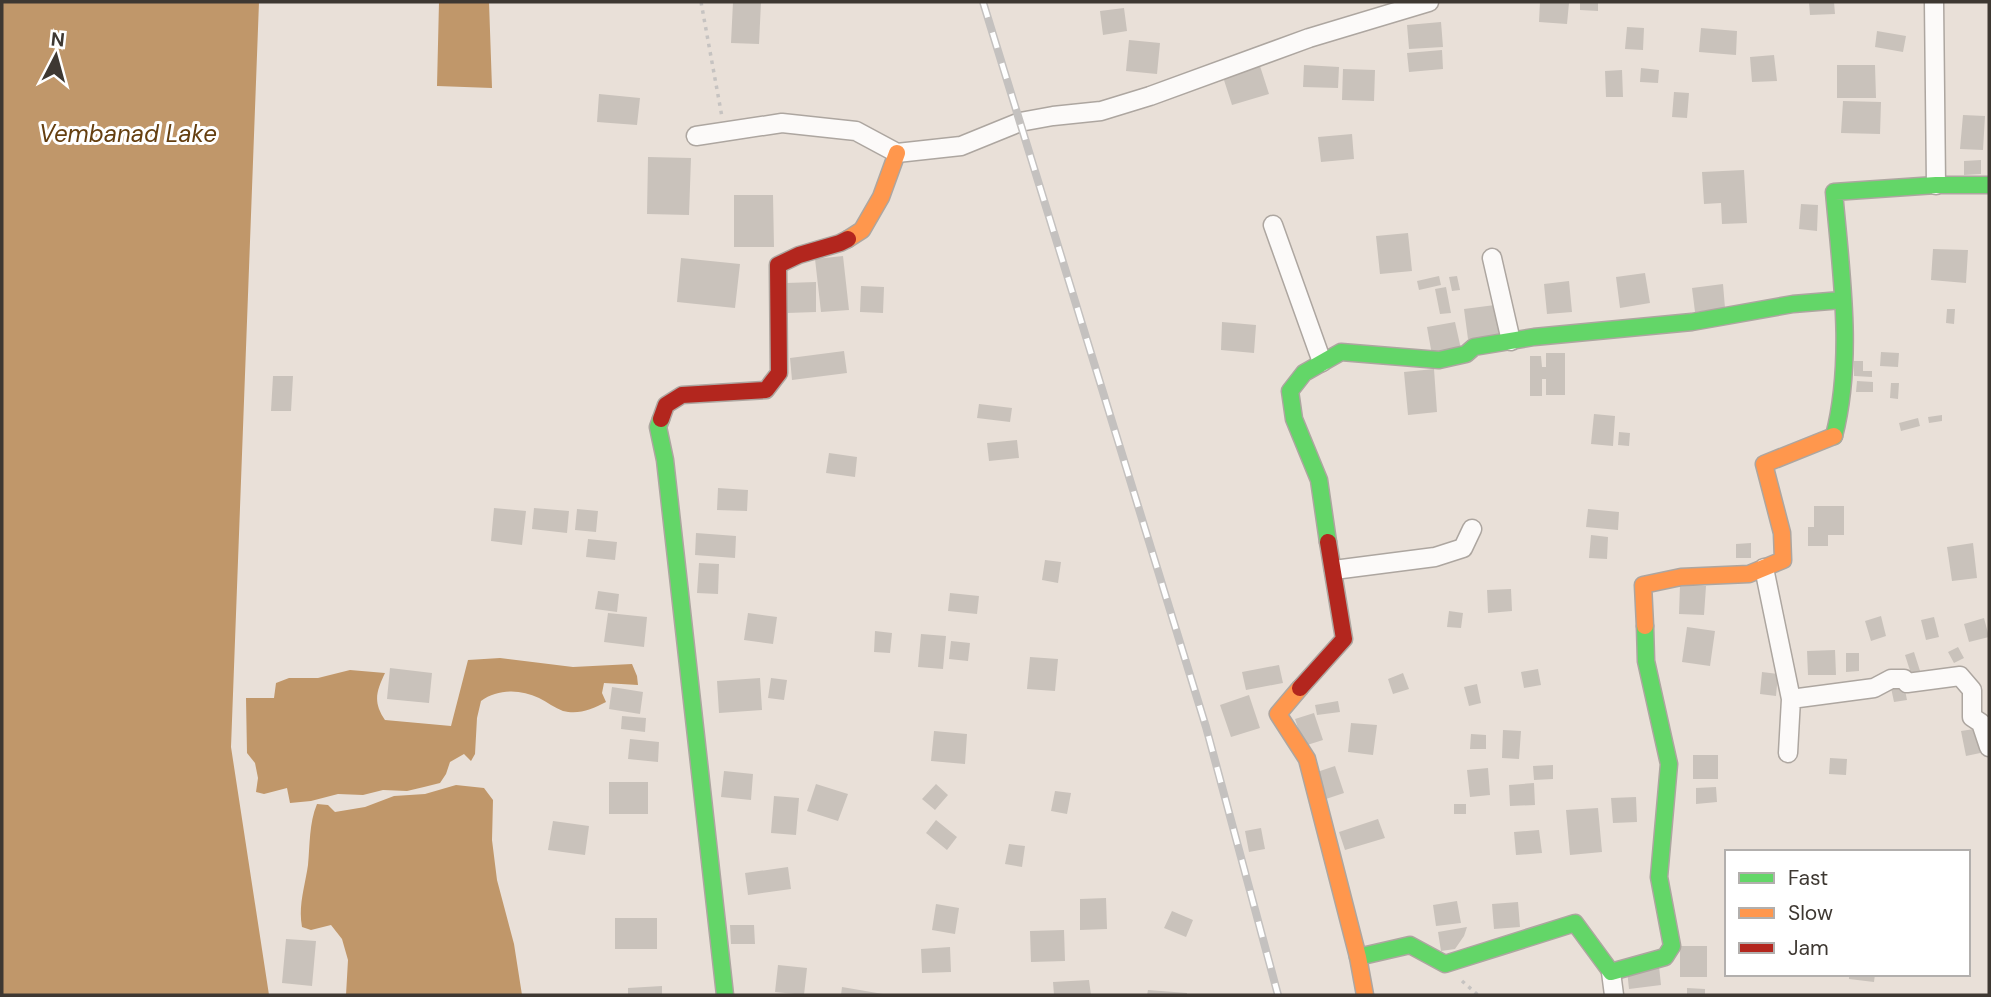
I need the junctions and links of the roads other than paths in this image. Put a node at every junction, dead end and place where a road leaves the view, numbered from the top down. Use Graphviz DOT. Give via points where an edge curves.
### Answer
graph roads {
  1 [pos="1429,2"];
  2 [pos="1934,2"];
  3 [pos="696,136"];
  4 [pos="897,153"];
  5 [pos="1989,185"];
  6 [pos="1936,186"];
  7 [pos="1273,225"];
  8 [pos="1492,258"];
  9 [pos="1842,300"];
  10 [pos="1511,341"];
  11 [pos="1322,362"];
  12 [pos="1472,529"];
  13 [pos="1764,568"];
  14 [pos="1334,570"];
  15 [pos="1791,699"];
  16 [pos="1989,747"];
  17 [pos="1788,753"];
  18 [pos="1358,957"];
  19 [pos="1611,972"];
  20 [pos="725,995"];
  21 [pos="1365,995"];
  22 [pos="1614,995"];
  1 -- 4 [label="street" via="1309,38 1101,111 1020,122 961,146"];
  2 -- 6 [label="street"];
  3 -- 4 [label="street" via="782,123 856,131"];
  4 -- 20 [label="street" via="881,197 862,230 840,243 778,265 779,373 766,390 682,395 666,405 658,427"];
  5 -- 6 [label="street"];
  6 -- 9 [label="street" via="1833,192"];
  7 -- 11 [label="street"];
  8 -- 10 [label="street"];
  9 -- 10 [label="street"];
  9 -- 13 [label="street" via="1843,394 1834,436 1764,464 1782,533 1783,559"];
  10 -- 11 [label="street" via="1474,347 1466,354 1439,360 1341,352"];
  11 -- 14 [label="street" via="1304,373 1290,391 1294,418 1322,487"];
  12 -- 14 [label="street" via="1463,548 1435,557"];
  13 -- 15 [label="street"];
  13 -- 19 [label="street" via="1749,574 1643,585 1646,661 1669,764 1659,877 1672,946 1665,957"];
  14 -- 18 [label="street" via="1343,639 1278,713 1307,759"];
  15 -- 16 [label="street" via="1874,688 1891,679 1907,683 1960,676 1972,690 1972,717 1981,723"];
  15 -- 17 [label="street"];
  18 -- 19 [label="street" via="1410,945 1445,964 1575,923"];
  18 -- 21 [label="street"];
  19 -- 22 [label="street"];
}
